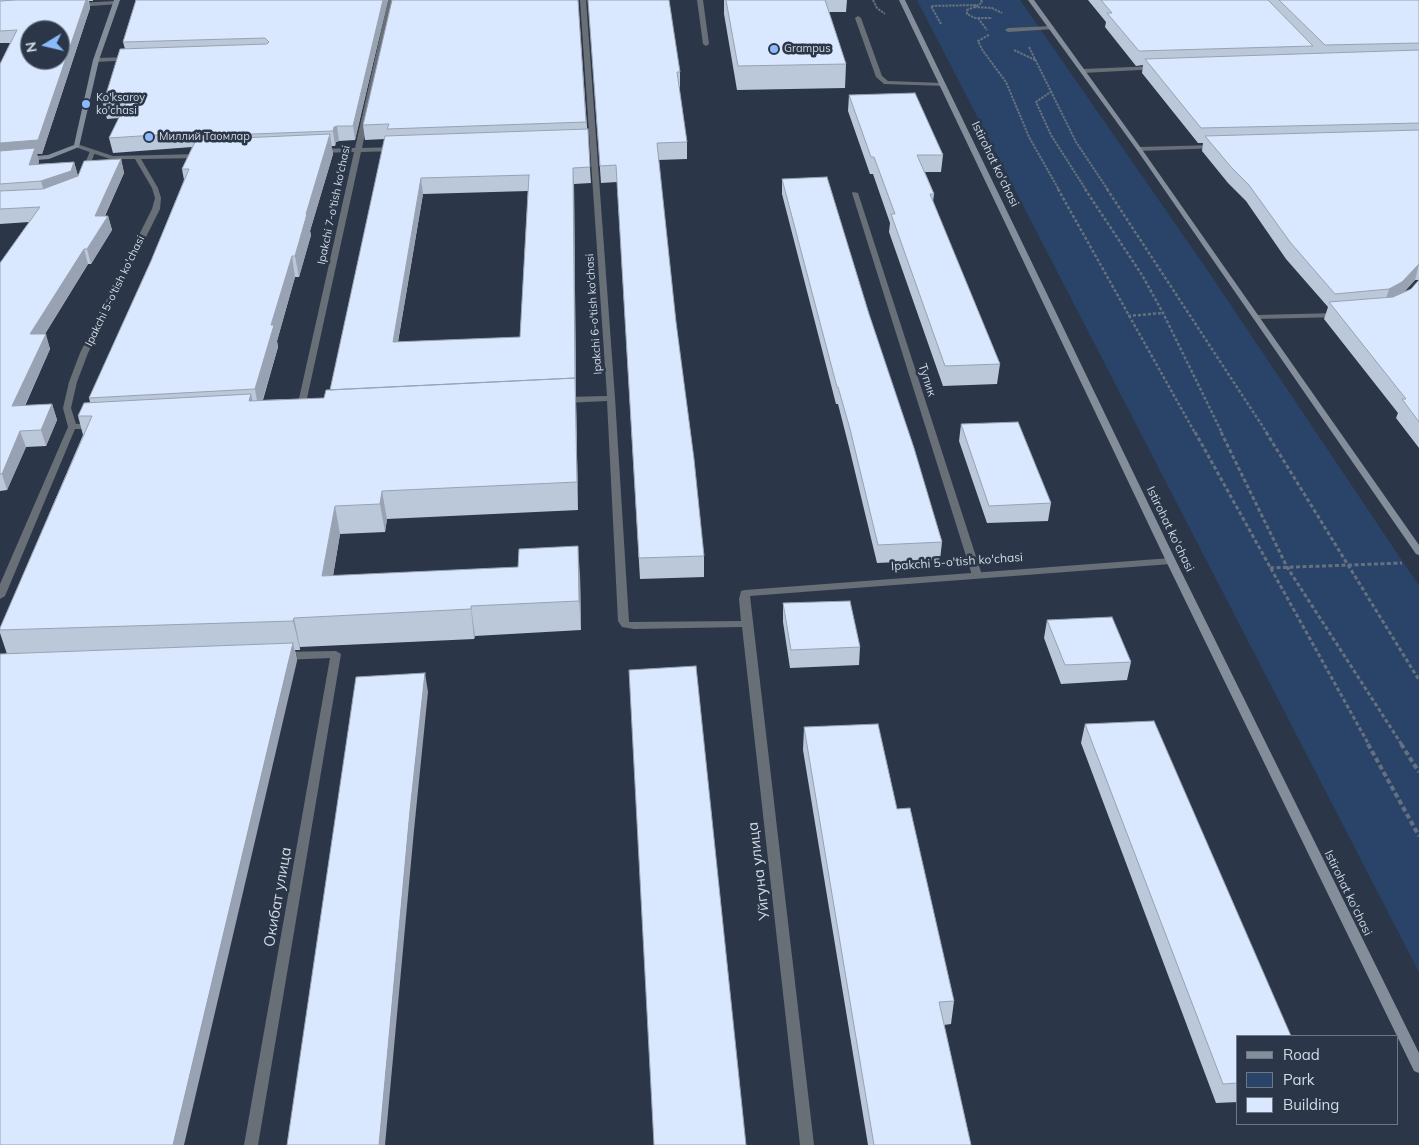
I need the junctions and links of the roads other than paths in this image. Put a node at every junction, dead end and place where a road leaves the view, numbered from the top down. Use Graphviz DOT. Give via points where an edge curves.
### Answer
graph roads {
  1 [pos="391,0"];
  2 [pos="584,0"];
  3 [pos="700,0"];
  4 [pos="902,0"];
  5 [pos="1032,0"];
  6 [pos="117,1"];
  7 [pos="67,5"];
  8 [pos="858,18"];
  9 [pos="1052,28"];
  10 [pos="1008,30"];
  11 [pos="706,44"];
  12 [pos="134,59"];
  13 [pos="96,60"];
  14 [pos="1162,68"];
  15 [pos="1083,71"];
  16 [pos="943,85"];
  17 [pos="583,140"];
  18 [pos="593,140"];
  19 [pos="77,146"];
  20 [pos="1228,146"];
  21 [pos="407,148"];
  22 [pos="1139,149"];
  23 [pos="358,150"];
  24 [pos="92,152"];
  25 [pos="312,152"];
  26 [pos="0,155"];
  27 [pos="205,156"];
  28 [pos="137,158"];
  29 [pos="0,161"];
  30 [pos="82,178"];
  31 [pos="855,193"];
  32 [pos="1344,314"];
  33 [pos="1256,317"];
  34 [pos="611,398"];
  35 [pos="552,401"];
  36 [pos="300,415"];
  37 [pos="309,415"];
  38 [pos="290,416"];
  39 [pos="102,426"];
  40 [pos="72,427"];
  41 [pos="1419,552"];
  42 [pos="1171,561"];
  43 [pos="976,574"];
  44 [pos="745,593"];
  45 [pos="0,596"];
  46 [pos="747,624"];
  47 [pos="267,656"];
  48 [pos="1419,1067"];
  49 [pos="251,1145"];
  50 [pos="807,1145"];
  1 -- 23 [label="street, Ipakchi 7-o'tish ko'chasi"];
  2 -- 18 [label="street, Ipakchi 6-o'tish ko'chasi"];
  3 -- 11 [label="street"];
  4 -- 16 [label="main road, Istirohat ko'chasi"];
  5 -- 9 [label="main road"];
  6 -- 7 [label="street"];
  6 -- 13 [label="main road"];
  8 -- 16 [label="street" via="880,77 886,83"];
  9 -- 10 [label="street"];
  9 -- 15 [label="main road"];
  12 -- 13 [label="street"];
  13 -- 19 [label="main road"];
  14 -- 15 [label="street"];
  15 -- 22 [label="main road"];
  16 -- 42 [label="main road, Istirohat ko'chasi"];
  17 -- 18 [label="street"];
  18 -- 34 [label="street, Ipakchi 6-o'tish ko'chasi"];
  19 -- 24 [label="street"];
  19 -- 26 [label="main road"];
  19 -- 29 [label="main road" via="49,157"];
  20 -- 22 [label="street"];
  21 -- 23 [label="street"];
  22 -- 33 [label="main road"];
  23 -- 25 [label="street"];
  23 -- 36 [label="street, Ipakchi 7-o'tish ko'chasi"];
  24 -- 28 [label="street" via="112,158"];
  24 -- 30 [label="street"];
  27 -- 28 [label="street"];
  28 -- 40 [label="street, Ipakchi 5-o'tish ko'chasi" via="155,188 157,203 84,353 67,408"];
  31 -- 43 [label="street, Тупик"];
  32 -- 33 [label="street"];
  33 -- 41 [label="main road"];
  34 -- 35 [label="street"];
  34 -- 46 [label="street, Ipakchi 6-o'tish ko'chasi" via="623,621 626,625"];
  36 -- 37 [label="street"];
  36 -- 38 [label="street"];
  39 -- 40 [label="street"];
  40 -- 45 [label="street"];
  42 -- 43 [label="street, Ipakchi 5-o'tish ko'chasi"];
  42 -- 48 [label="main road, Istirohat ko'chasi"];
  43 -- 44 [label="street, Ipakchi 5-o'tish ko'chasi"];
  44 -- 46 [label="street, Уйгуна улица"];
  46 -- 50 [label="street, Уйгуна улица"];
  47 -- 49 [label="street, Окибат улица" via="336,654"];
}
